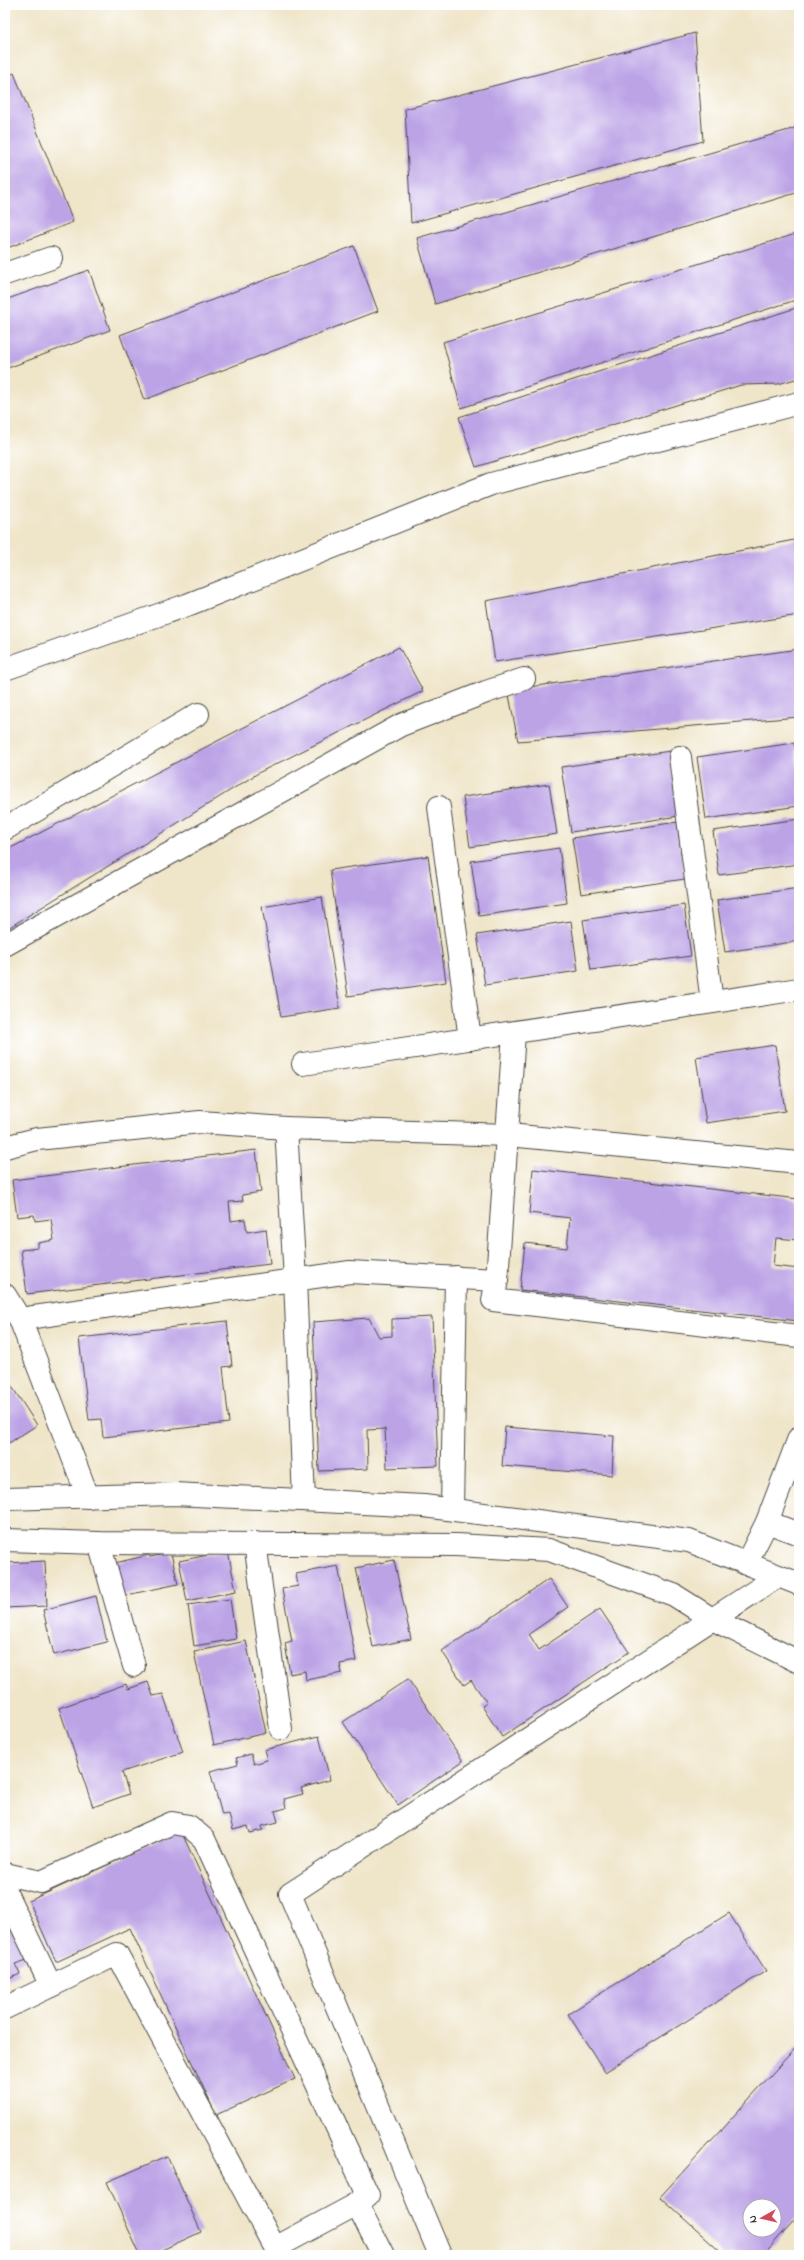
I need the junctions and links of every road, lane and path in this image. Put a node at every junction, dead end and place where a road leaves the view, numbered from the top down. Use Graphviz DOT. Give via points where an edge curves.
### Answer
graph roads {
  1 [pos="51,258"];
  2 [pos="5,274"];
  3 [pos="799,403"];
  4 [pos="5,669"];
  5 [pos="524,679"];
  6 [pos="198,714"];
  7 [pos="680,757"];
  8 [pos="439,807"];
  9 [pos="5,829"];
  10 [pos="5,946"];
  11 [pos="799,989"];
  12 [pos="712,1002"];
  13 [pos="514,1033"];
  14 [pos="470,1039"];
  15 [pos="303,1064"];
  16 [pos="286,1128"];
  17 [pos="508,1135"];
  18 [pos="5,1147"];
  19 [pos="799,1163"];
  20 [pos="456,1277"];
  21 [pos="295,1279"];
  22 [pos="497,1280"];
  23 [pos="5,1295"];
  24 [pos="20,1319"];
  25 [pos="799,1336"];
  26 [pos="799,1438"];
  27 [pos="88,1497"];
  28 [pos="5,1499"];
  29 [pos="304,1500"];
  30 [pos="452,1509"];
  31 [pos="767,1522"];
  32 [pos="799,1534"];
  33 [pos="5,1540"];
  34 [pos="99,1543"];
  35 [pos="255,1543"];
  36 [pos="746,1564"];
  37 [pos="777,1577"];
  38 [pos="799,1584"];
  39 [pos="712,1619"];
  40 [pos="799,1662"];
  41 [pos="134,1666"];
  42 [pos="281,1729"];
  43 [pos="5,1874"];
  44 [pos="5,1891"];
  45 [pos="51,1986"];
  46 [pos="5,2008"];
  47 [pos="357,2204"];
  48 [pos="383,2255"];
  49 [pos="440,2255"];
  1 -- 2 [label="street"];
  3 -- 4 [label="street" via="491,484 187,605"];
  5 -- 10 [label="street" via="401,725"];
  6 -- 9 [label="street"];
  7 -- 12 [label="street"];
  8 -- 14 [label="street"];
  11 -- 12 [label="street"];
  12 -- 13 [label="street"];
  13 -- 14 [label="street"];
  13 -- 17 [label="street"];
  14 -- 15 [label="street"];
  16 -- 17 [label="street"];
  16 -- 18 [label="street" via="200,1122 37,1139"];
  16 -- 21 [label="street"];
  17 -- 19 [label="street"];
  17 -- 22 [label="street"];
  20 -- 21 [label="street" via="350,1272"];
  20 -- 22 [label="street"];
  20 -- 30 [label="street"];
  21 -- 24 [label="street"];
  21 -- 29 [label="street"];
  22 -- 25 [label="street" via="493,1300"];
  23 -- 24 [label="street"];
  24 -- 27 [label="street"];
  26 -- 31 [label="street"];
  27 -- 28 [label="street"];
  27 -- 29 [label="street" via="174,1494"];
  29 -- 30 [label="street"];
  30 -- 36 [label="street" via="689,1541"];
  31 -- 32 [label="street"];
  31 -- 36 [label="street"];
  33 -- 34 [label="street"];
  34 -- 35 [label="street"];
  34 -- 41 [label="street"];
  35 -- 39 [label="street" via="456,1545 549,1550 674,1595"];
  35 -- 42 [label="street"];
  36 -- 37 [label="street"];
  37 -- 38 [label="street"];
  37 -- 39 [label="street"];
  39 -- 40 [label="street"];
  39 -- 49 [label="street" via="290,1894"];
  43 -- 47 [label="street" via="41,1882 172,1823 189,1826 204,1839 368,2195"];
  44 -- 45 [label="street"];
  45 -- 46 [label="street"];
  45 -- 47 [label="street" via="117,1954 275,2248"];
  47 -- 48 [label="street"];
}
